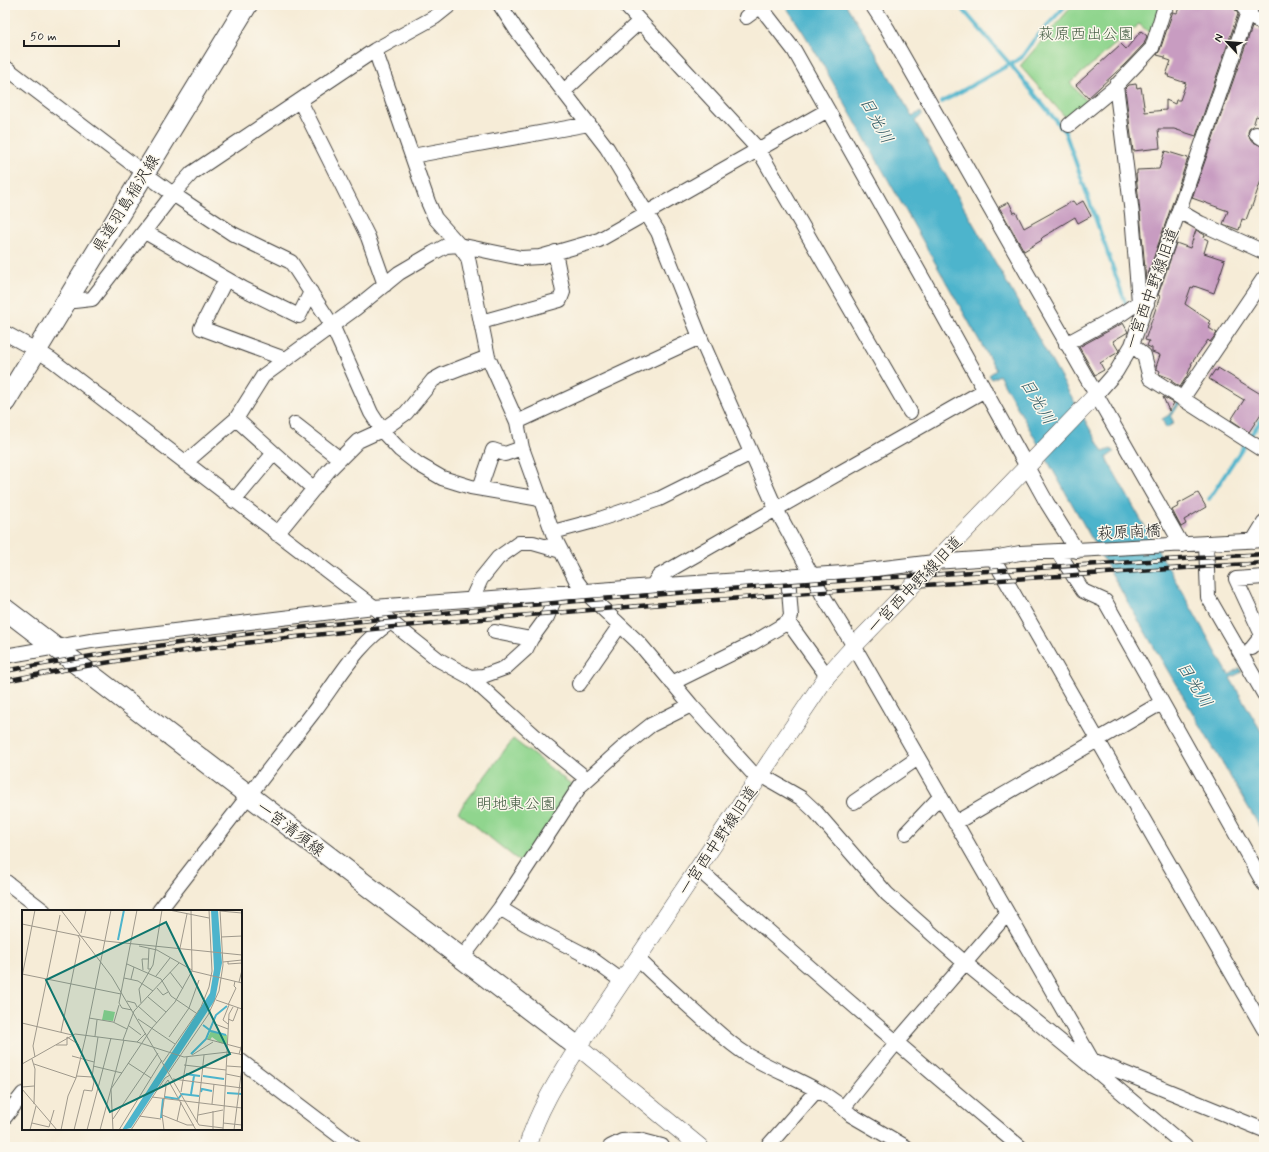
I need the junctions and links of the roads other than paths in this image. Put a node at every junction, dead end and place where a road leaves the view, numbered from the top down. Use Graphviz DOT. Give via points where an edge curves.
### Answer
graph roads {
  1 [pos="247,5"];
  2 [pos="450,5"];
  3 [pos="500,5"];
  4 [pos="625,5"];
  5 [pos="872,5"];
  6 [pos="1168,5"];
  7 [pos="760,6"];
  8 [pos="1247,7"];
  9 [pos="746,17"];
  10 [pos="640,21"];
  11 [pos="1264,24"];
  12 [pos="375,50"];
  13 [pos="5,67"];
  14 [pos="1116,85"];
  15 [pos="564,91"];
  16 [pos="300,101"];
  17 [pos="828,110"];
  18 [pos="588,124"];
  19 [pos="1069,125"];
  20 [pos="758,149"];
  21 [pos="412,156"];
  22 [pos="144,173"];
  23 [pos="173,194"];
  24 [pos="1179,211"];
  25 [pos="646,213"];
  26 [pos="145,232"];
  27 [pos="458,245"];
  28 [pos="555,252"];
  29 [pos="1264,252"];
  30 [pos="1264,278"];
  31 [pos="226,279"];
  32 [pos="385,285"];
  33 [pos="310,292"];
  34 [pos="65,302"];
  35 [pos="1143,303"];
  36 [pos="481,322"];
  37 [pos="332,325"];
  38 [pos="5,333"];
  39 [pos="700,337"];
  40 [pos="1066,344"];
  41 [pos="1132,345"];
  42 [pos="36,350"];
  43 [pos="488,357"];
  44 [pos="285,359"];
  45 [pos="985,390"];
  46 [pos="1096,395"];
  47 [pos="1182,399"];
  48 [pos="5,402"];
  49 [pos="910,412"];
  50 [pos="236,419"];
  51 [pos="517,422"];
  52 [pos="295,424"];
  53 [pos="382,430"];
  54 [pos="522,448"];
  55 [pos="1264,451"];
  56 [pos="274,453"];
  57 [pos="751,453"];
  58 [pos="340,459"];
  59 [pos="185,464"];
  60 [pos="1027,466"];
  61 [pos="480,488"];
  62 [pos="314,489"];
  63 [pos="540,499"];
  64 [pos="234,501"];
  65 [pos="776,509"];
  66 [pos="1264,523"];
  67 [pos="553,532"];
  68 [pos="277,534"];
  69 [pos="1258,541"];
  70 [pos="1206,544"];
  71 [pos="1182,545"];
  72 [pos="561,551"];
  73 [pos="1077,551"];
  74 [pos="1058,552"];
  75 [pos="993,558"];
  76 [pos="934,562"];
  77 [pos="812,574"];
  78 [pos="788,576"];
  79 [pos="1264,577"];
  80 [pos="652,586"];
  81 [pos="584,591"];
  82 [pos="557,594"];
  83 [pos="471,600"];
  84 [pos="374,607"];
  85 [pos="5,609"];
  86 [pos="391,622"];
  87 [pos="788,622"];
  88 [pos="620,625"];
  89 [pos="495,632"];
  90 [pos="1263,634"];
  91 [pos="531,639"];
  92 [pos="854,646"];
  93 [pos="55,648"];
  94 [pos="1252,648"];
  95 [pos="5,656"];
  96 [pos="827,676"];
  97 [pos="470,677"];
  98 [pos="672,683"];
  99 [pos="579,684"];
  100 [pos="1264,694"];
  101 [pos="1161,703"];
  102 [pos="691,705"];
  103 [pos="1097,740"];
  104 [pos="918,758"];
  105 [pos="760,777"];
  106 [pos="587,779"];
  107 [pos="248,796"];
  108 [pos="940,797"];
  109 [pos="854,802"];
  110 [pos="955,823"];
  111 [pos="906,833"];
  112 [pos="698,869"];
  113 [pos="5,881"];
  114 [pos="1264,884"];
  115 [pos="500,908"];
  116 [pos="43,910"];
  117 [pos="160,910"];
  118 [pos="1007,914"];
  119 [pos="462,958"];
  120 [pos="638,959"];
  121 [pos="965,963"];
  122 [pos="622,981"];
  123 [pos="1264,1029"];
  124 [pos="896,1043"];
  125 [pos="578,1047"];
  126 [pos="242,1062"];
  127 [pos="1090,1062"];
  128 [pos="817,1090"];
  129 [pos="22,1095"];
  130 [pos="844,1107"];
  131 [pos="5,1118"];
  132 [pos="1264,1130"];
  133 [pos="662,1146"];
  134 [pos="354,1147"];
  135 [pos="527,1147"];
  136 [pos="610,1147"];
  137 [pos="700,1147"];
  138 [pos="767,1147"];
  139 [pos="906,1147"];
  140 [pos="1020,1147"];
  141 [pos="1186,1147"];
  1 -- 22 [label="main road, 県道羽島稲沢線"];
  2 -- 12 [label="street" via="435,17"];
  3 -- 15 [label="street" via="516,31"];
  4 -- 10 [label="street"];
  5 -- 40 [label="street"];
  6 -- 14 [label="street" via="1164,9 1152,48"];
  7 -- 9 [label="street"];
  7 -- 17 [label="street" via="794,50"];
  8 -- 11 [label="street" via="1253,18"];
  8 -- 24 [label="street, 一宮西中野線旧道"];
  10 -- 15 [label="street"];
  10 -- 20 [label="street"];
  12 -- 16 [label="street"];
  12 -- 21 [label="street"];
  13 -- 22 [label="street"];
  14 -- 19 [label="street"];
  14 -- 35 [label="street"];
  15 -- 18 [label="street"];
  16 -- 23 [label="street" via="192,173"];
  16 -- 32 [label="street" via="368,237"];
  17 -- 20 [label="street"];
  17 -- 45 [label="street"];
  18 -- 21 [label="street"];
  18 -- 25 [label="street" via="607,148"];
  20 -- 25 [label="street"];
  20 -- 49 [label="street"];
  21 -- 27 [label="street" via="435,218"];
  22 -- 23 [label="street"];
  22 -- 34 [label="main road, 県道羽島稲沢線"];
  23 -- 26 [label="street"];
  23 -- 33 [label="street" via="233,234 291,262"];
  24 -- 29 [label="street"];
  24 -- 35 [label="street, 一宮西中野線旧道"];
  25 -- 28 [label="street" via="599,240"];
  25 -- 39 [label="street" via="658,232"];
  26 -- 31 [label="street"];
  26 -- 34 [label="street" via="92,299"];
  27 -- 28 [label="street" via="521,258 540,257"];
  27 -- 32 [label="street" via="446,246 433,253 399,273"];
  27 -- 36 [label="street" via="468,258"];
  28 -- 36 [label="street" via="563,292 560,300"];
  30 -- 47 [label="street"];
  31 -- 33 [label="street" via="298,316"];
  31 -- 44 [label="street" via="201,328"];
  32 -- 37 [label="street"];
  33 -- 37 [label="street"];
  34 -- 42 [label="main road, 県道羽島稲沢線"];
  35 -- 40 [label="street"];
  35 -- 41 [label="street, 一宮西中野線旧道"];
  36 -- 43 [label="street"];
  37 -- 44 [label="street"];
  37 -- 53 [label="street" via="371,413"];
  38 -- 42 [label="street"];
  39 -- 51 [label="street"];
  39 -- 57 [label="street"];
  40 -- 46 [label="street"];
  41 -- 46 [label="street, 一宮西中野線旧道" via="1116,372"];
  41 -- 47 [label="street" via="1144,355 1150,378"];
  42 -- 48 [label="main road, 県道羽島稲沢線"];
  42 -- 59 [label="street"];
  43 -- 51 [label="street"];
  43 -- 53 [label="street" via="433,380 406,413"];
  44 -- 50 [label="street" via="263,376"];
  45 -- 60 [label="street"];
  45 -- 65 [label="street"];
  46 -- 60 [label="street, 一宮西中野線旧道"];
  46 -- 71 [label="street"];
  47 -- 55 [label="street"];
  50 -- 56 [label="street"];
  50 -- 59 [label="street"];
  51 -- 54 [label="street"];
  52 -- 58 [label="street"];
  53 -- 58 [label="street" via="358,441"];
  53 -- 61 [label="street" via="400,450 418,464 442,478"];
  54 -- 61 [label="street" via="505,454 493,450"];
  54 -- 63 [label="street"];
  56 -- 62 [label="street"];
  56 -- 64 [label="street"];
  57 -- 65 [label="street"];
  57 -- 67 [label="street" via="659,499"];
  58 -- 62 [label="street"];
  59 -- 64 [label="street"];
  60 -- 73 [label="street"];
  60 -- 76 [label="street, 一宮西中野線旧道"];
  61 -- 63 [label="street"];
  62 -- 68 [label="street"];
  63 -- 67 [label="street"];
  64 -- 68 [label="street"];
  65 -- 77 [label="street"];
  65 -- 80 [label="street" via="660,576"];
  66 -- 69 [label="street"];
  67 -- 72 [label="street"];
  68 -- 84 [label="street"];
  69 -- 70 [label="street, 萩原南橋"];
  70 -- 71 [label="street, 萩原南橋"];
  70 -- 100 [label="street" via="1208,597"];
  71 -- 73 [label="street, 萩原南橋"];
  72 -- 81 [label="street"];
  72 -- 83 [label="street" via="533,543 519,543 498,558 480,579"];
  73 -- 74 [label="street, 萩原南橋"];
  74 -- 75 [label="street, 萩原南橋" via="1020,553"];
  74 -- 101 [label="street" via="1084,592 1105,601"];
  75 -- 76 [label="street, 萩原南橋"];
  75 -- 103 [label="street"];
  76 -- 77 [label="street, 萩原南橋" via="843,573"];
  76 -- 92 [label="street, 一宮西中野線旧道"];
  77 -- 78 [label="street, 萩原南橋"];
  77 -- 92 [label="street"];
  78 -- 80 [label="street, 萩原南橋"];
  78 -- 87 [label="street" via="791,616"];
  79 -- 90 [label="street" via="1236,579"];
  80 -- 81 [label="street, 萩原南橋"];
  81 -- 82 [label="street, 萩原南橋"];
  81 -- 88 [label="street"];
  82 -- 83 [label="street, 萩原南橋"];
  82 -- 91 [label="street" via="547,617"];
  83 -- 84 [label="street, 萩原南橋"];
  84 -- 86 [label="street"];
  84 -- 93 [label="street, 萩原南橋" via="107,639"];
  85 -- 93 [label="main road, 一宮清須線"];
  86 -- 97 [label="street" via="439,660"];
  86 -- 107 [label="street" via="357,651"];
  87 -- 96 [label="street"];
  87 -- 98 [label="street" via="753,643"];
  88 -- 98 [label="street" via="639,643"];
  88 -- 99 [label="street"];
  89 -- 91 [label="street"];
  90 -- 94 [label="street"];
  91 -- 97 [label="street" via="526,649 505,668 483,676"];
  92 -- 96 [label="street, 一宮西中野線旧道"];
  92 -- 104 [label="street"];
  93 -- 95 [label="street, 萩原南橋"];
  93 -- 107 [label="main road, 一宮清須線"];
  96 -- 105 [label="street, 一宮西中野線旧道"];
  97 -- 106 [label="street" via="546,746"];
  98 -- 102 [label="street"];
  101 -- 103 [label="street"];
  101 -- 114 [label="street"];
  102 -- 105 [label="street"];
  102 -- 106 [label="street" via="651,725"];
  103 -- 110 [label="street"];
  103 -- 123 [label="street"];
  104 -- 108 [label="street"];
  104 -- 109 [label="street"];
  105 -- 112 [label="street, 一宮西中野線旧道"];
  105 -- 121 [label="street" via="801,798 887,894"];
  106 -- 115 [label="street"];
  107 -- 117 [label="street"];
  107 -- 119 [label="main road, 一宮清須線"];
  108 -- 110 [label="street"];
  108 -- 111 [label="street"];
  110 -- 118 [label="street"];
  112 -- 120 [label="street, 一宮西中野線旧道"];
  112 -- 124 [label="street"];
  113 -- 116 [label="street"];
  115 -- 119 [label="street"];
  115 -- 122 [label="street" via="589,957"];
  118 -- 121 [label="street"];
  118 -- 127 [label="street"];
  119 -- 125 [label="main road, 一宮清須線"];
  120 -- 122 [label="street, 一宮西中野線旧道"];
  120 -- 128 [label="street" via="745,1054"];
  121 -- 124 [label="street"];
  121 -- 127 [label="street"];
  122 -- 125 [label="street, 一宮西中野線旧道"];
  124 -- 130 [label="street"];
  124 -- 140 [label="street"];
  125 -- 135 [label="street, 一宮西中野線旧道" via="549,1094"];
  125 -- 137 [label="street"];
  126 -- 134 [label="street"];
  127 -- 132 [label="street"];
  127 -- 141 [label="street"];
  128 -- 130 [label="street"];
  128 -- 138 [label="street"];
  129 -- 131 [label="street"];
  130 -- 139 [label="street" via="851,1115"];
  133 -- 136 [label="street" via="639,1140 622,1141"];
}
